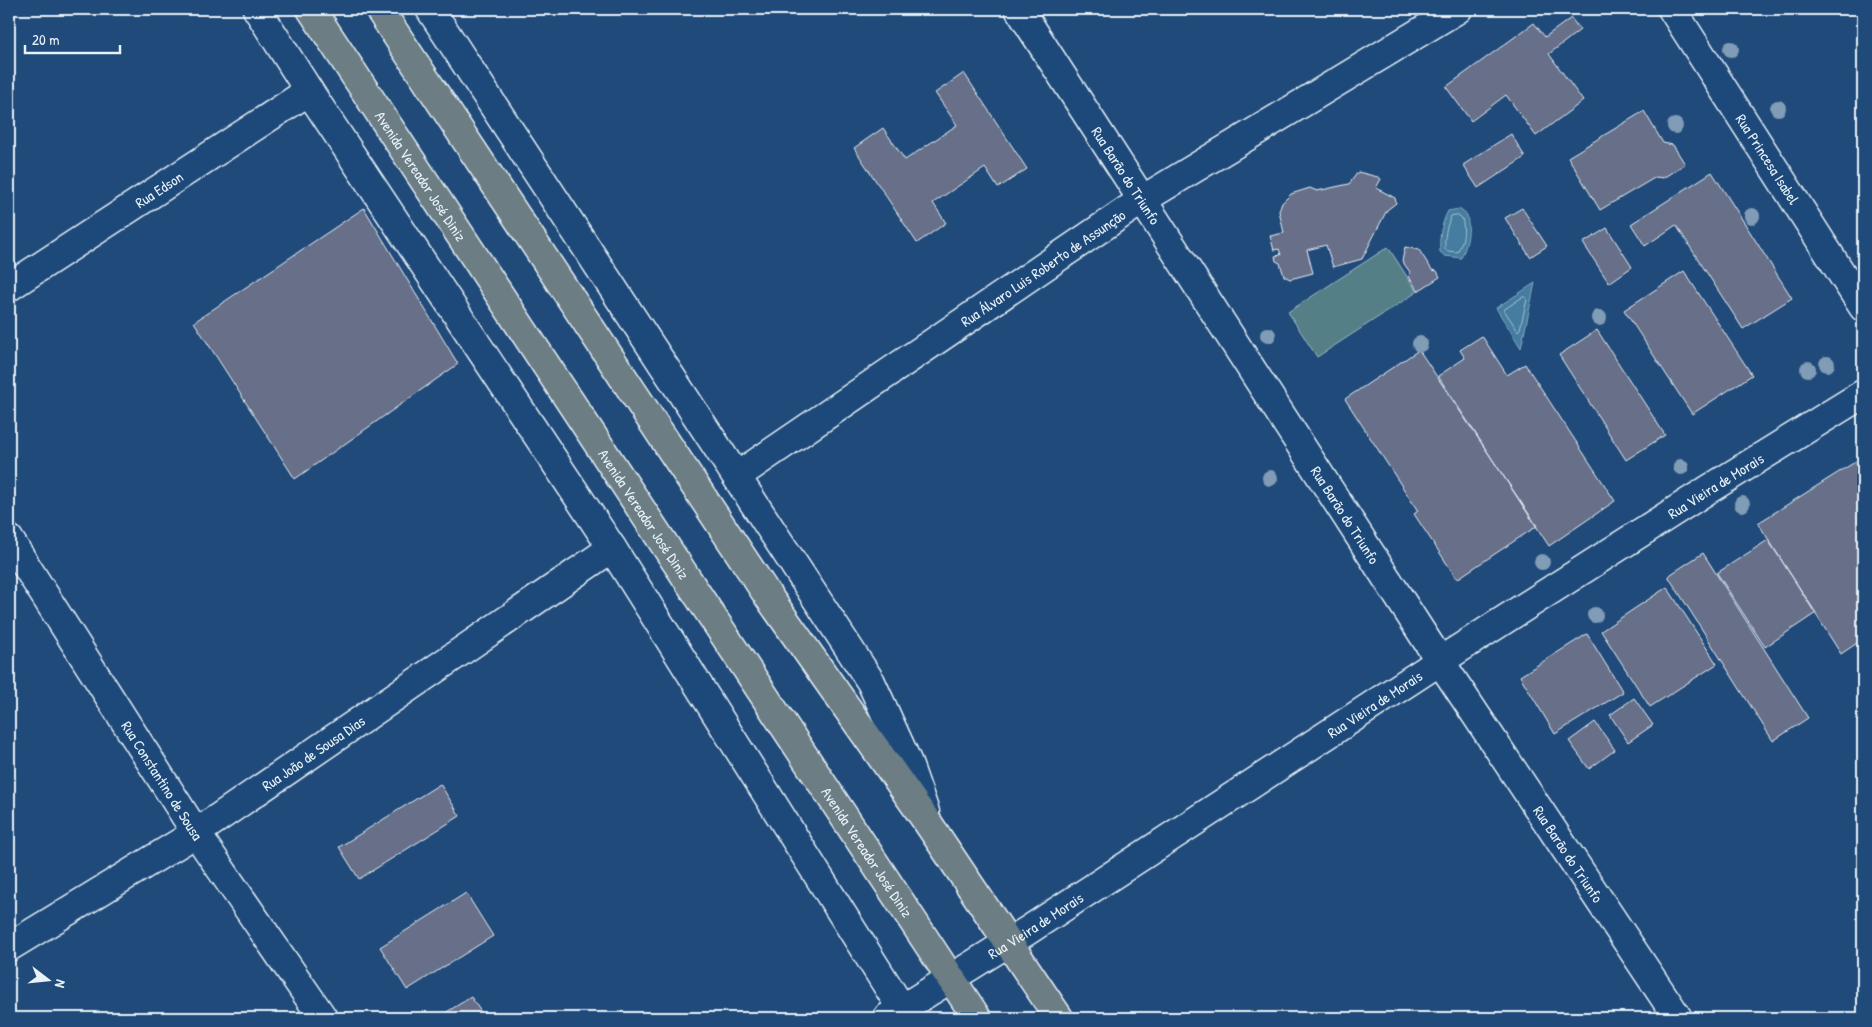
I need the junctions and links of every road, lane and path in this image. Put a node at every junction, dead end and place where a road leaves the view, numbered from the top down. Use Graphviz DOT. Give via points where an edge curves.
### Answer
graph roads {
  1 [pos="257,9"];
  2 [pos="311,9"];
  3 [pos="379,9"];
  4 [pos="1019,9"];
  5 [pos="1458,9"];
  6 [pos="1672,9"];
  7 [pos="433,10"];
  8 [pos="309,91"];
  9 [pos="1142,200"];
  10 [pos="9,286"];
  11 [pos="1863,307"];
  12 [pos="1863,394"];
  13 [pos="737,476"];
  14 [pos="9,539"];
  15 [pos="612,548"];
  16 [pos="1440,661"];
  17 [pos="928,823"];
  18 [pos="196,832"];
  19 [pos="1010,942"];
  20 [pos="9,947"];
  21 [pos="951,978"];
  22 [pos="1014,1013"];
  23 [pos="894,1014"];
  24 [pos="322,1018"];
  25 [pos="977,1018"];
  26 [pos="1017,1018"];
  27 [pos="1059,1018"];
  28 [pos="1678,1018"];
  1 -- 8 [label="street"];
  2 -- 21 [label="main road, Avenida Vereador José Diniz"];
  3 -- 17 [label="main road" via="768,596"];
  4 -- 9 [label="street, Rua Barão do Triunfo"];
  5 -- 9 [label="street, Rua Álvaro Luis Roberto de Assunção"];
  6 -- 11 [label="street, Rua Princesa Isabel"];
  7 -- 13 [label="street"];
  8 -- 10 [label="street, Rua Edson"];
  8 -- 15 [label="street"];
  9 -- 13 [label="street, Rua Álvaro Luis Roberto de Assunção"];
  9 -- 16 [label="street, Rua Barão do Triunfo"];
  12 -- 16 [label="street, Rua Vieira de Morais"];
  13 -- 17 [label="street" via="871,682 907,761"];
  14 -- 18 [label="street, Rua Constantino de Sousa"];
  15 -- 18 [label="street, Rua João de Sousa Dias"];
  15 -- 23 [label="street"];
  16 -- 19 [label="street, Rua Vieira de Morais"];
  16 -- 28 [label="street, Rua Barão do Triunfo"];
  17 -- 19 [label="main road"];
  18 -- 20 [label="street, Rua João de Sousa Dias"];
  18 -- 24 [label="street, Rua Constantino de Sousa"];
  19 -- 21 [label="street, Rua Vieira de Morais"];
  19 -- 27 [label="main road"];
  21 -- 23 [label="street, Rua Vieira de Morais"];
  21 -- 25 [label="main road, Avenida Vereador José Diniz"];
  22 -- 26 [label="path"];
}
